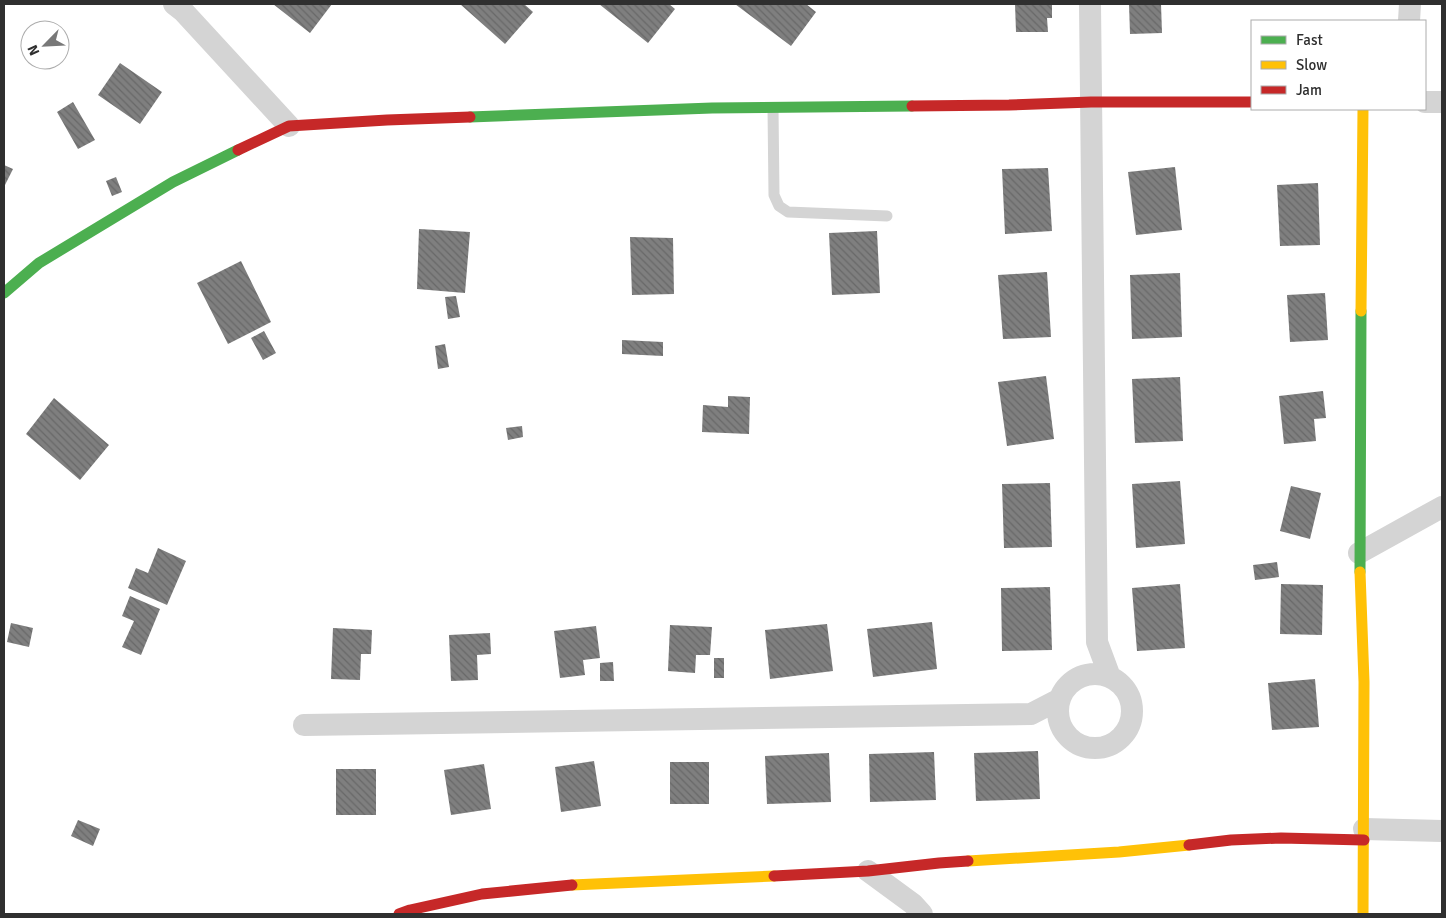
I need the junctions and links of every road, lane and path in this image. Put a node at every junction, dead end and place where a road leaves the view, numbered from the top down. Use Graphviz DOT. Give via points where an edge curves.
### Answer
graph roads {
  1 [pos="174,4"];
  2 [pos="1090,4"];
  3 [pos="1410,4"];
  4 [pos="1410,20"];
  5 [pos="1091,102"];
  6 [pos="1251,102"];
  7 [pos="1426,102"];
  8 [pos="1442,102"];
  9 [pos="773,108"];
  10 [pos="1363,110"];
  11 [pos="289,126"];
  12 [pos="887,216"];
  13 [pos="4,293"];
  14 [pos="1442,507"];
  15 [pos="1358,553"];
  16 [pos="1097,642"];
  17 [pos="1110,677"];
  18 [pos="1075,680"];
  19 [pos="1060,699"];
  20 [pos="1031,714"];
  21 [pos="304,725"];
  22 [pos="1066,735"];
  23 [pos="1442,831"];
  24 [pos="1364,835"];
  25 [pos="868,871"];
  26 [pos="399,914"];
  27 [pos="922,914"];
  28 [pos="1363,914"];
  1 -- 11 [label="street"];
  2 -- 5 [label="street"];
  3 -- 4 [label="street"];
  5 -- 6 [label="street"];
  5 -- 9 [label="street"];
  5 -- 16 [label="street"];
  7 -- 8 [label="street"];
  9 -- 11 [label="street" via="702,108"];
  9 -- 12 [label="lane" via="774,195 779,206 788,212"];
  10 -- 15 [label="street"];
  11 -- 13 [label="street" via="174,182 39,263"];
  14 -- 15 [label="street"];
  15 -- 24 [label="street" via="1364,682"];
  16 -- 17 [label="street"];
  16 -- 18 [label="street"];
  17 -- 18 [label="street" via="1087,675"];
  17 -- 22 [label="street" via="1119,682 1130,699 1131,720 1127,730 1110,745 1099,748 1076,743"];
  18 -- 19 [label="street" via="1065,688"];
  19 -- 20 [label="street"];
  19 -- 22 [label="street" via="1057,712"];
  20 -- 21 [label="street"];
  20 -- 22 [label="street"];
  23 -- 24 [label="street"];
  24 -- 25 [label="street" via="1231,840"];
  24 -- 28 [label="street"];
  25 -- 26 [label="street" via="561,886 482,894"];
  25 -- 27 [label="street"];
}
